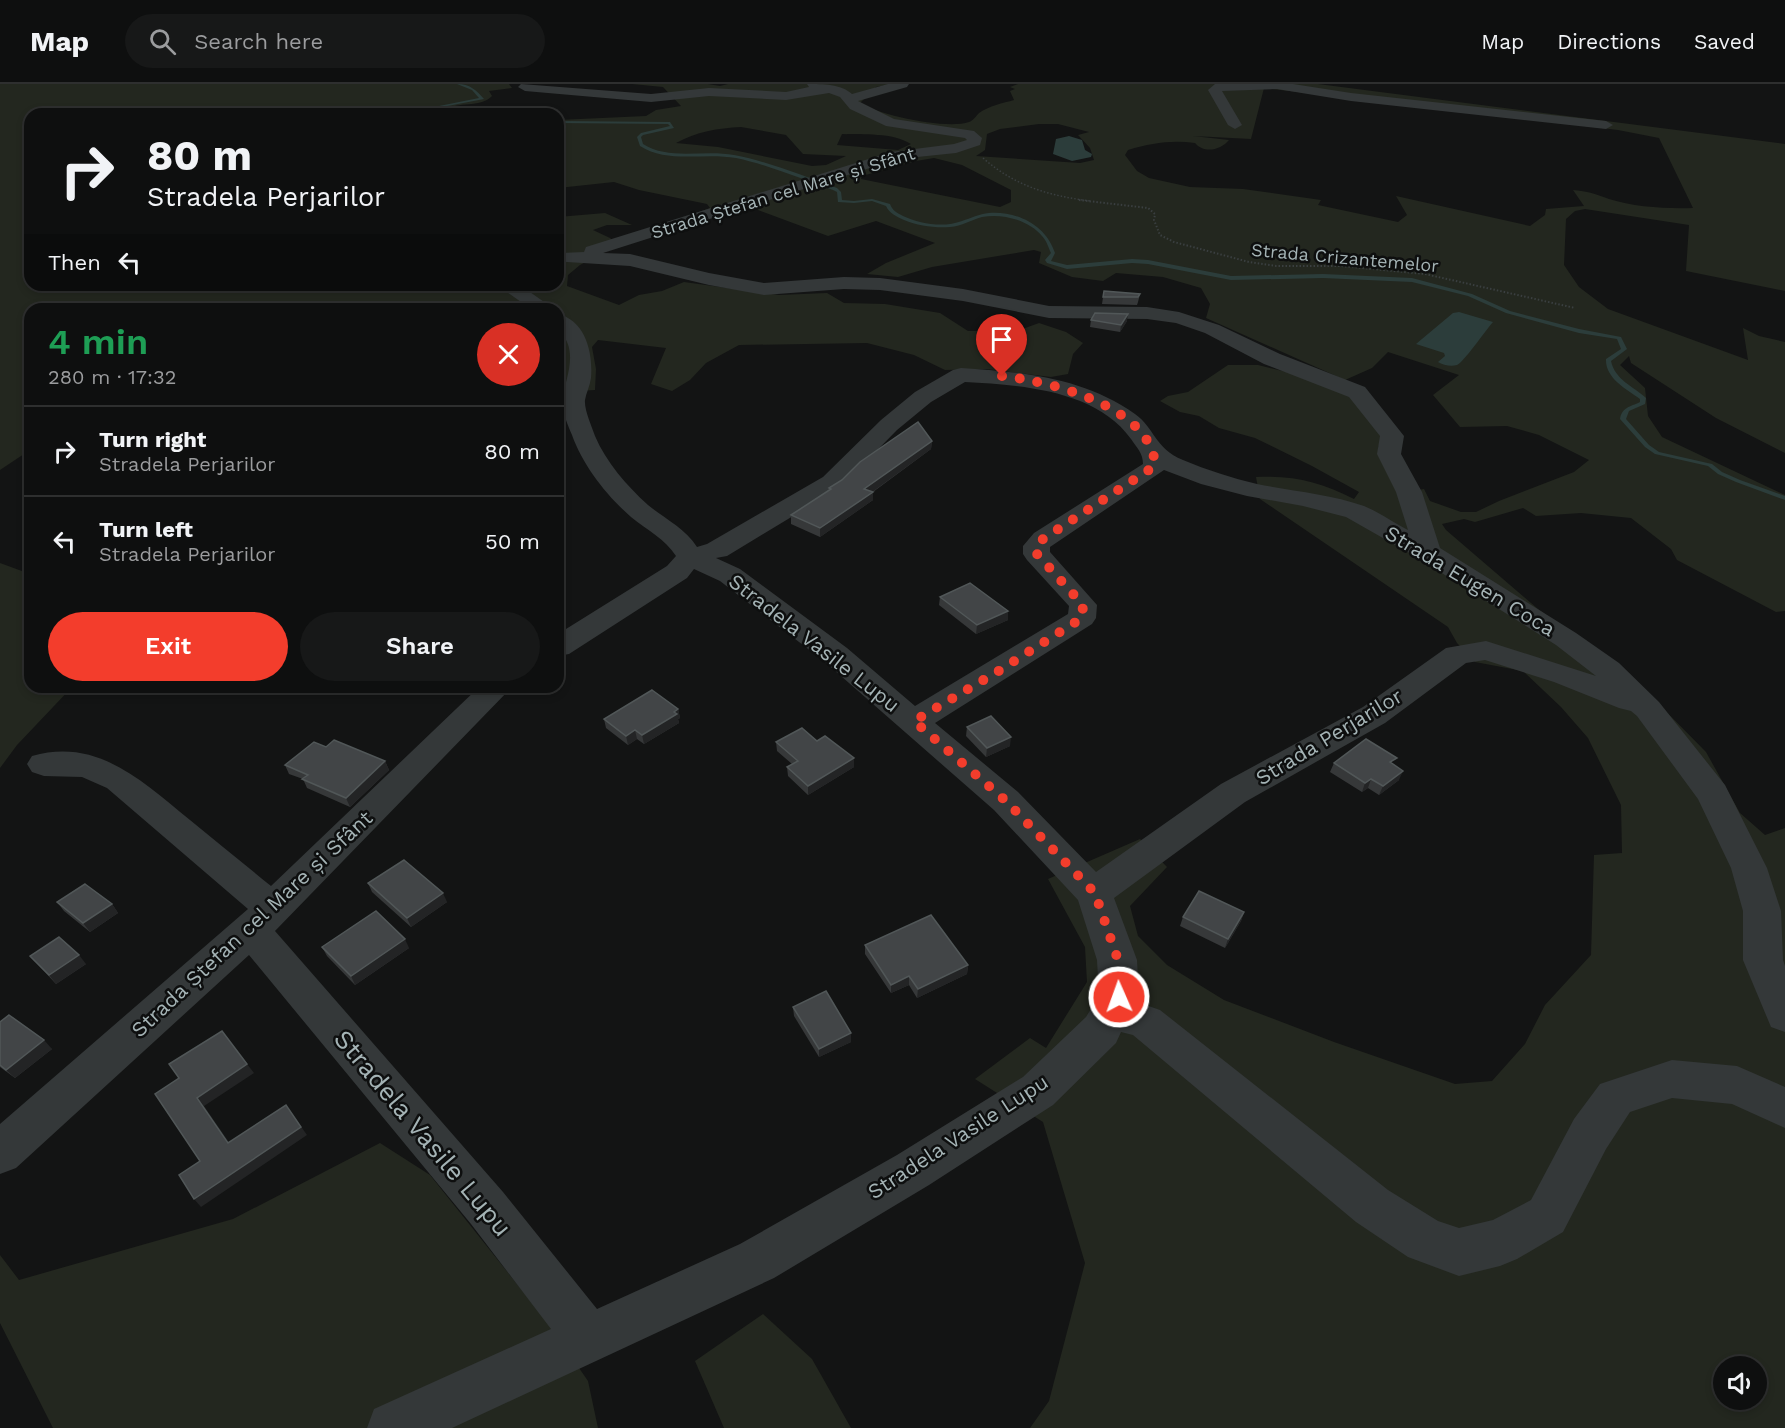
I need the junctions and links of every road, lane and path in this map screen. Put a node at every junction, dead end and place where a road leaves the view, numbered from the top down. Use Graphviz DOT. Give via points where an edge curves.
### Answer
graph roads {
  1 [pos="814,84"];
  2 [pos="902,84"];
  3 [pos="1272,85"];
  4 [pos="525,87"];
  5 [pos="833,89"];
  6 [pos="851,99"];
  7 [pos="1235,125"];
  8 [pos="1606,125"];
  9 [pos="970,146"];
  10 [pos="564,256"];
  11 [pos="564,256"];
  12 [pos="516,291"];
  13 [pos="535,303"];
  14 [pos="1575,308"];
  15 [pos="564,325"];
  16 [pos="1155,455"];
  17 [pos="1428,552"];
  18 [pos="690,557"];
  19 [pos="564,643"];
  20 [pos="491,693"];
  21 [pos="1648,709"];
  22 [pos="914,721"];
  23 [pos="44,764"];
  24 [pos="1095,893"];
  25 [pos="262,920"];
  26 [pos="1111,1011"];
  27 [pos="1785,1015"];
  28 [pos="1785,1108"];
  29 [pos="0,1153"];
  30 [pos="590,1339"];
  31 [pos="393,1428"];
  1 -- 5 [label="street, Strada Ștefan cel Mare și Sfânt"];
  2 -- 6 [label="street"];
  3 -- 7 [label="street" via="1215,90"];
  3 -- 8 [label="street"];
  4 -- 5 [label="street" via="651,98 709,92 786,96"];
  5 -- 6 [label="street, Strada Ștefan cel Mare și Sfânt"];
  6 -- 9 [label="street, Strada Ștefan cel Mare și Sfânt" via="855,105 891,123 969,134 975,138"];
  9 -- 10 [label="street, Strada Ștefan cel Mare și Sfânt" via="896,154 591,252"];
  9 -- 14 [label="path, Strada Crizantemelor" via="993,168 1031,190 1148,208 1155,214 1160,235 1195,248 1276,266 1341,266 1425,274"];
  11 -- 17 [label="street" via="630,260 764,289 880,284 1049,312 1147,313 1212,329 1272,359 1356,392 1392,436 1389,454 1409,492"];
  12 -- 13 [label="street"];
  15 -- 18 [label="street" via="580,349 580,379 573,402 584,437 612,484 681,541"];
  16 -- 17 [label="street, Strada Eugen Coca" via="1210,479 1354,512"];
  16 -- 18 [label="street, Strada Eugen Coca" via="1129,420 1064,388 1020,378 961,375 923,397 832,482 717,550"];
  16 -- 22 [label="street" via="1155,466 1146,473 1036,546 1037,554 1083,605 1082,618"];
  17 -- 21 [label="street, Strada Eugen Coca" via="1566,639 1608,670"];
  18 -- 19 [label="street" via="677,572"];
  18 -- 22 [label="street, Stradela Vasile Lupu" via="730,575 836,655"];
  20 -- 25 [label="street, Strada Ștefan cel Mare și Sfânt"];
  21 -- 24 [label="street, Strada Perjarilor" via="1565,675 1486,650 1457,655 1374,716 1233,793"];
  21 -- 27 [label="street, Strada Eugen Coca" via="1713,794 1749,868 1762,911 1763,960"];
  22 -- 24 [label="street, Stradela Vasile Lupu" via="1006,801"];
  23 -- 25 [label="street, Stradela Vasile Lupu" via="87,765 119,780"];
  24 -- 26 [label="street, Stradela Vasile Lupu" via="1118,960 1119,997"];
  25 -- 29 [label="street, Strada Ștefan cel Mare și Sfânt"];
  25 -- 30 [label="street, Stradela Vasile Lupu"];
  26 -- 28 [label="street" via="1146,1022 1372,1206 1425,1240 1459,1251 1500,1242 1547,1216 1590,1134 1615,1098 1672,1079 1737,1085"];
  26 -- 30 [label="street, Stradela Vasile Lupu" via="1101,1030 1038,1091 913,1170 757,1261"];
  30 -- 31 [label="street, Stradela Vasile Lupu"];
}
